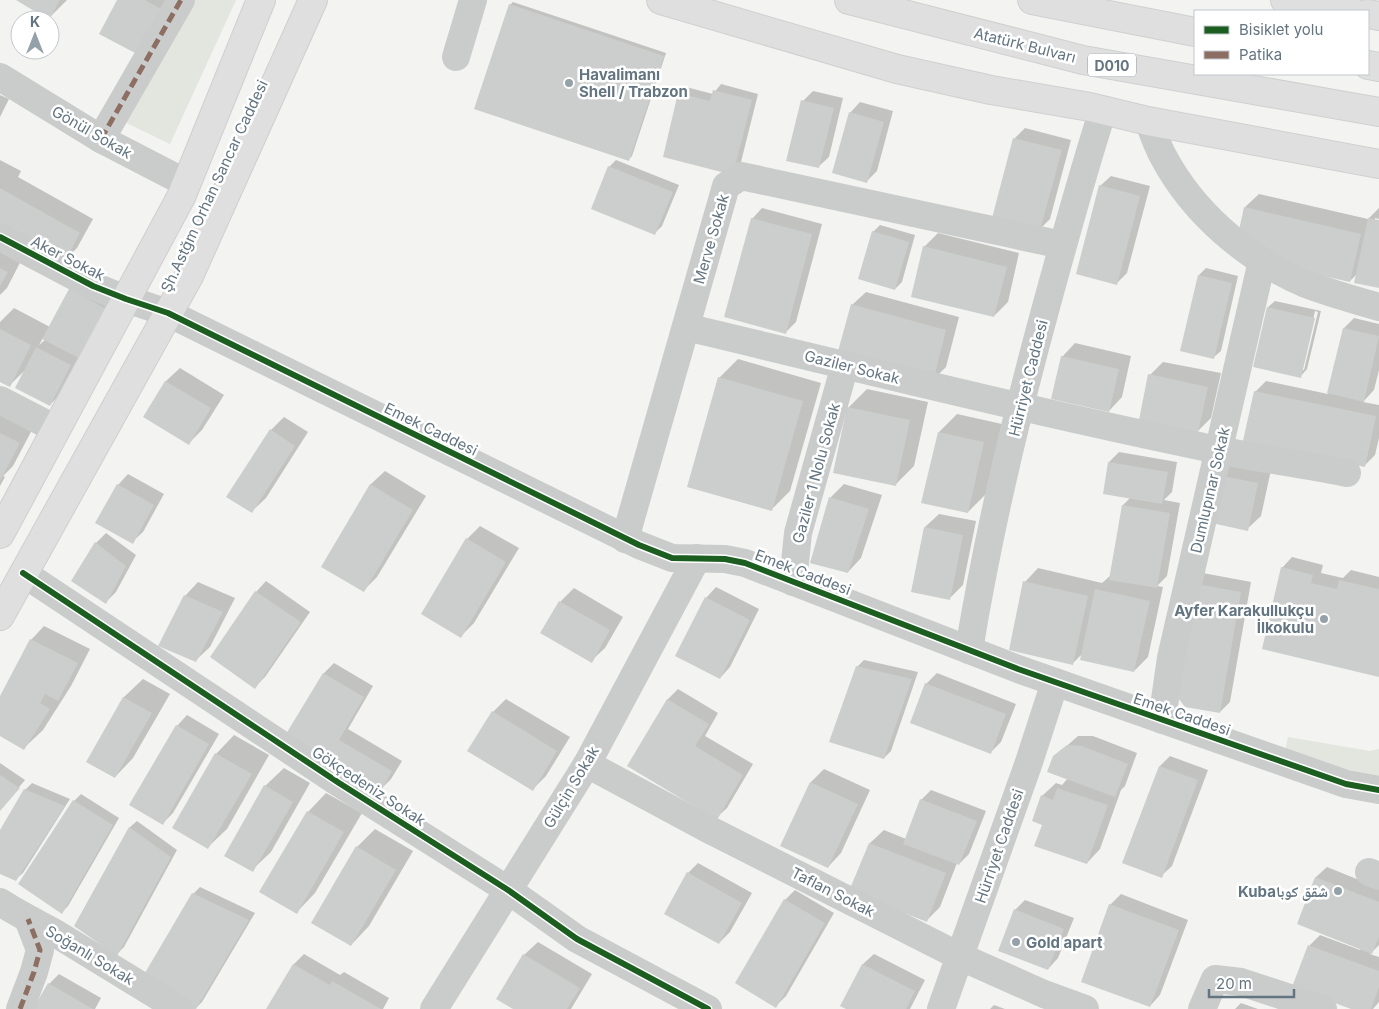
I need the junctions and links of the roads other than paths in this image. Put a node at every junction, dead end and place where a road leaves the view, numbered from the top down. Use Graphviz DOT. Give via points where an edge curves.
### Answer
graph roads {
  1 [pos="261,0"];
  2 [pos="313,0"];
  3 [pos="473,0"];
  4 [pos="661,0"];
  5 [pos="849,0"];
  6 [pos="1032,0"];
  7 [pos="1285,0"];
  8 [pos="176,2"];
  9 [pos="1345,10"];
  10 [pos="1194,32"];
  11 [pos="456,57"];
  12 [pos="0,77"];
  13 [pos="1103,110"];
  14 [pos="1379,112"];
  15 [pos="1148,121"];
  16 [pos="101,139"];
  17 [pos="1379,164"];
  18 [pos="186,184"];
  19 [pos="0,237"];
  20 [pos="1062,245"];
  21 [pos="1262,260"];
  22 [pos="126,299"];
  23 [pos="1379,307"];
  24 [pos="168,313"];
  25 [pos="686,327"];
  26 [pos="845,365"];
  27 [pos="0,400"];
  28 [pos="1019,408"];
  29 [pos="56,429"];
  30 [pos="1219,450"];
  31 [pos="1348,473"];
  32 [pos="0,534"];
  33 [pos="625,539"];
  34 [pos="697,558"];
  35 [pos="23,573"];
  36 [pos="793,582"];
  37 [pos="0,616"];
  38 [pos="969,650"];
  39 [pos="1055,682"];
  40 [pos="1162,720"];
  41 [pos="587,764"];
  42 [pos="1379,790"];
  43 [pos="508,890"];
  44 [pos="0,902"];
  45 [pos="28,919"];
  46 [pos="961,956"];
  47 [pos="20,1009"];
  48 [pos="179,1009"];
  49 [pos="434,1009"];
  50 [pos="708,1009"];
  51 [pos="941,1009"];
  52 [pos="1085,1009"];
  53 [pos="1202,1009"];
  54 [pos="1323,1009"];
  1 -- 18 [label="main road, Şh.Astğm Orhan Sancar Caddesi"];
  2 -- 24 [label="main road, Şh.Astğm Orhan Sancar Caddesi" via="189,276"];
  3 -- 11 [label="street"];
  4 -- 13 [label="main road" via="897,69"];
  5 -- 14 [label="main road, Atatürk Bulvarı / D010" via="1083,60"];
  6 -- 10 [label="main road"];
  7 -- 9 [label="main road"];
  8 -- 16 [label="street"];
  12 -- 16 [label="street, Gönül Sokak"];
  13 -- 15 [label="main road"];
  13 -- 20 [label="street, Hürriyet Caddesi"];
  15 -- 17 [label="main road"];
  15 -- 21 [label="street" via="1178,181 1215,226"];
  16 -- 18 [label="street, Gönül Sokak"];
  18 -- 22 [label="main road, Şh.Astğm Orhan Sancar Caddesi"];
  19 -- 22 [label="street, Aker Sokak" via="93,286"];
  20 -- 25 [label="street, Merve Sokak" via="741,176 726,186"];
  20 -- 28 [label="street, Hürriyet Caddesi"];
  21 -- 23 [label="street" via="1306,284"];
  21 -- 30 [label="street, Dumlupınar Sokak"];
  22 -- 24 [label="street, Emek Caddesi"];
  22 -- 29 [label="main road, Şh.Astğm Orhan Sancar Caddesi"];
  24 -- 33 [label="street, Emek Caddesi"];
  24 -- 35 [label="main road, Şh.Astğm Orhan Sancar Caddesi"];
  25 -- 26 [label="street, Gaziler Sokak"];
  25 -- 33 [label="street, Merve Sokak"];
  26 -- 28 [label="street, Gaziler Sokak"];
  26 -- 36 [label="street, Gaziler 1 Nolu Sokak" via="798,533"];
  27 -- 29 [label="street"];
  28 -- 30 [label="street, Gaziler Sokak"];
  28 -- 38 [label="street, Hürriyet Caddesi"];
  29 -- 32 [label="main road, Şh.Astğm Orhan Sancar Caddesi"];
  30 -- 31 [label="street, Gaziler Sokak"];
  30 -- 40 [label="street, Dumlupınar Sokak" via="1171,658"];
  33 -- 34 [label="street, Emek Caddesi" via="672,558"];
  34 -- 36 [label="street, Emek Caddesi" via="745,563"];
  34 -- 41 [label="street, Gülçin Sokak"];
  35 -- 37 [label="main road, Şh.Astğm Orhan Sancar Caddesi"];
  35 -- 43 [label="street, Gökçedeniz Sokak" via="339,783"];
  36 -- 38 [label="street, Emek Caddesi"];
  38 -- 39 [label="street, Emek Caddesi"];
  39 -- 40 [label="street, Emek Caddesi"];
  39 -- 46 [label="street, Hürriyet Caddesi"];
  40 -- 42 [label="street, Emek Caddesi" via="1346,784"];
  41 -- 43 [label="street, Gülçin Sokak"];
  41 -- 46 [label="street, Taflan Sokak" via="706,828"];
  43 -- 49 [label="street, Gülçin Sokak"];
  43 -- 50 [label="street, Gökçedeniz Sokak" via="577,939"];
  44 -- 45 [label="street, Soğanlı Sokak"];
  45 -- 47 [label="street" via="40,950"];
  45 -- 48 [label="street, Soğanlı Sokak"];
  46 -- 51 [label="street, Hürriyet Caddesi"];
  46 -- 52 [label="street, Taflan Sokak"];
  53 -- 54 [label="street" via="1215,979 1242,982"];
}
